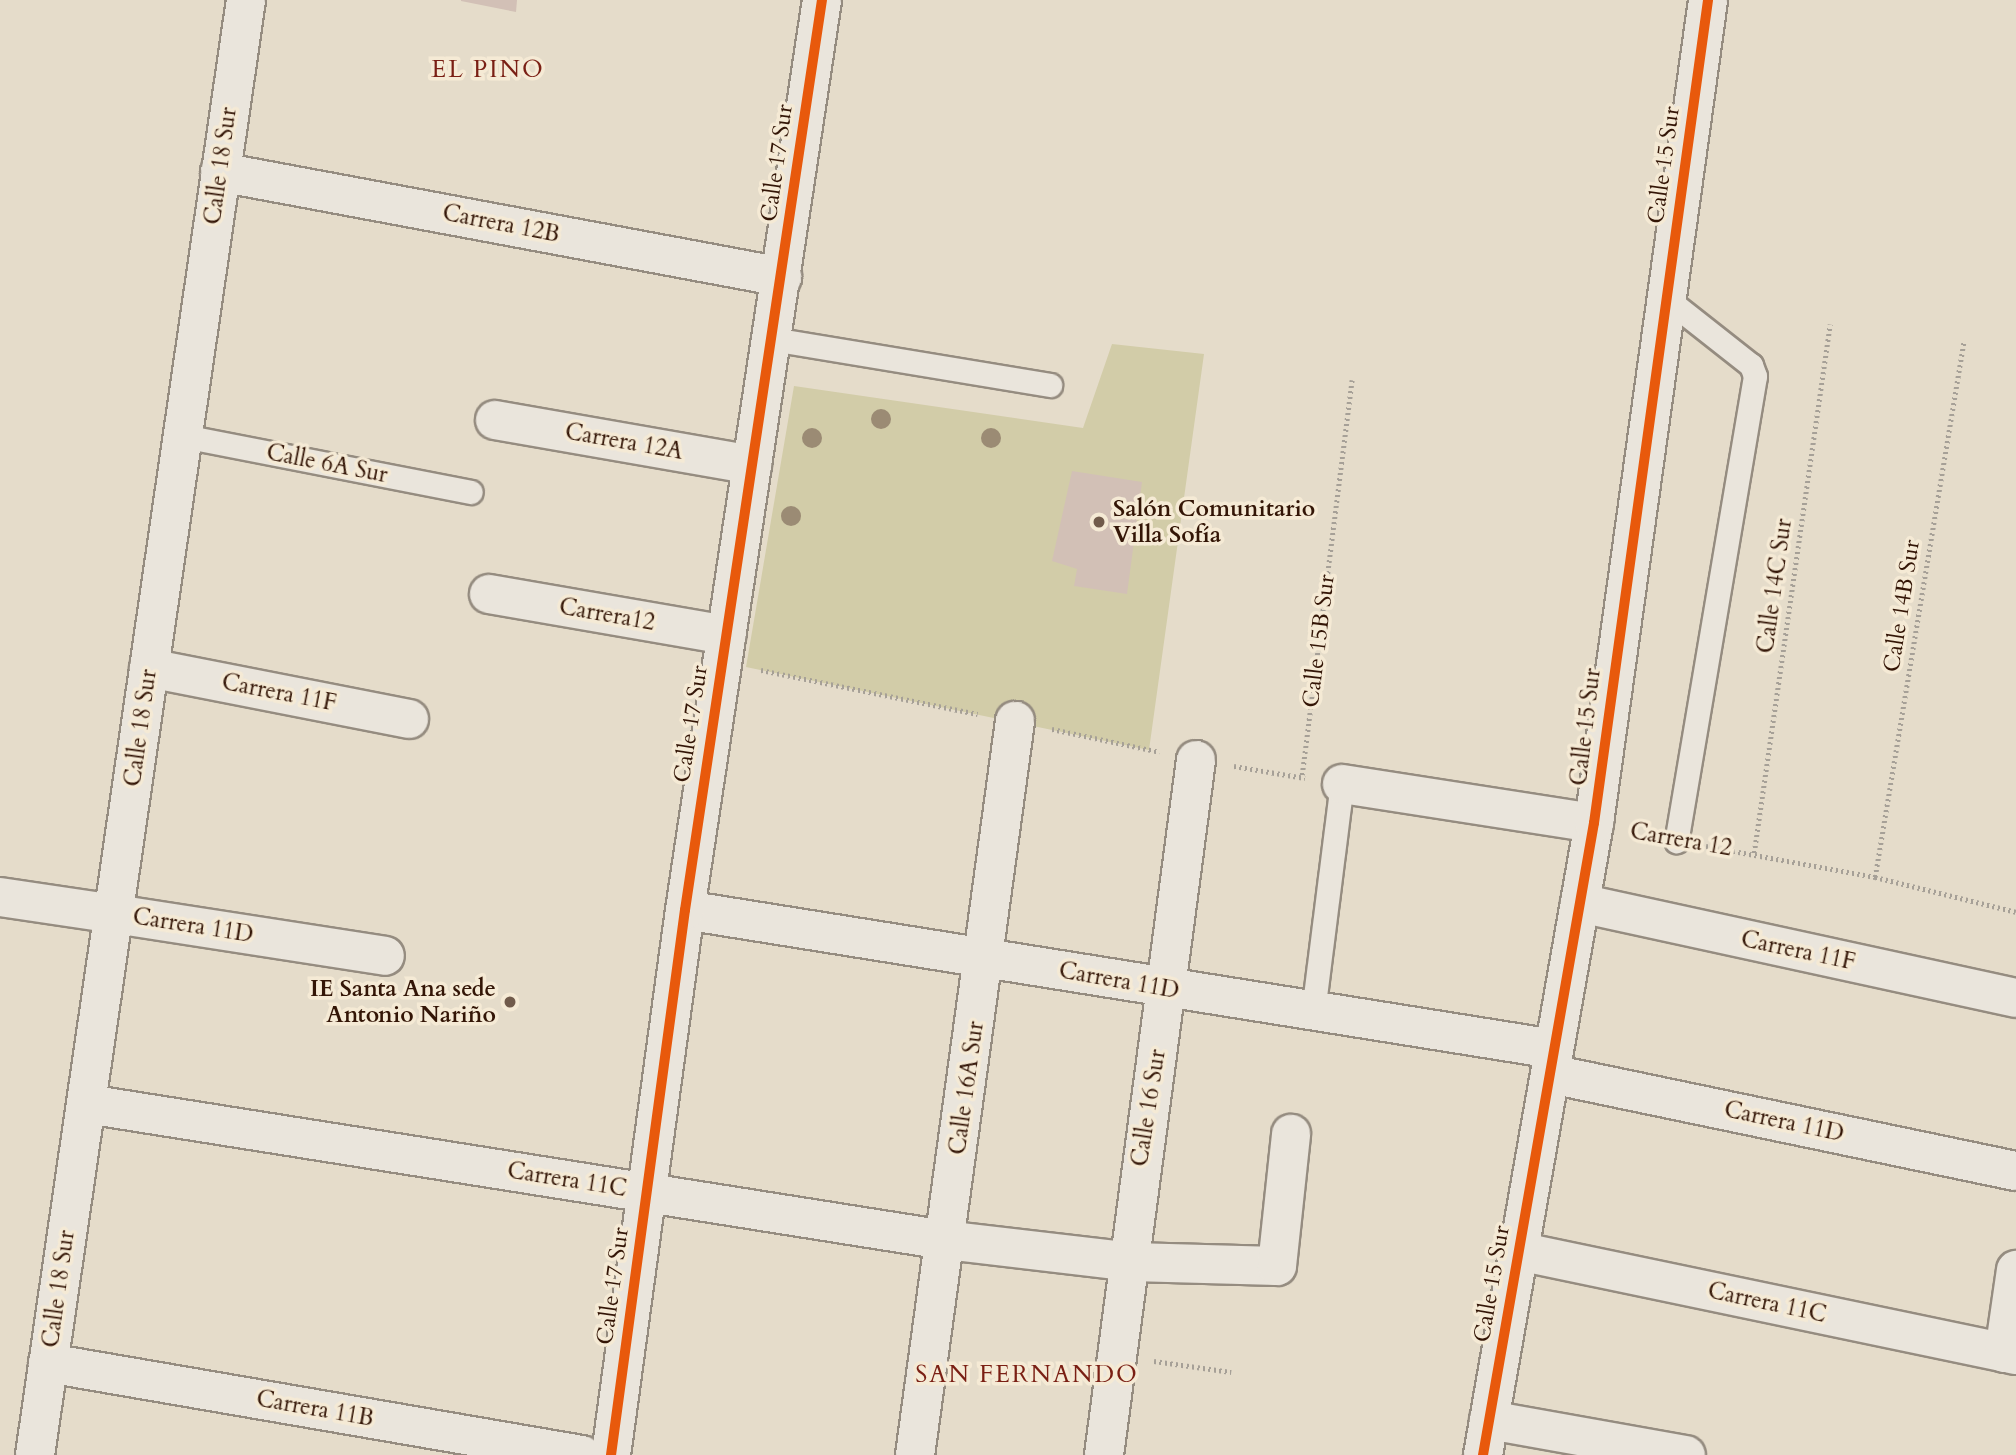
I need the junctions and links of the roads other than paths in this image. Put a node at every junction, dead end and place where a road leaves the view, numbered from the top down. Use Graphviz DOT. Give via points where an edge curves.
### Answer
graph roads {
  1 [pos="246,0"];
  2 [pos="822,0"];
  3 [pos="1708,0"];
  4 [pos="220,172"];
  5 [pos="782,277"];
  6 [pos="1667,299"];
  7 [pos="772,339"];
  8 [pos="1050,385"];
  9 [pos="495,420"];
  10 [pos="183,436"];
  11 [pos="752,465"];
  12 [pos="471,492"];
  13 [pos="489,594"];
  14 [pos="726,635"];
  15 [pos="149,667"];
  16 [pos="409,719"];
  17 [pos="1015,721"];
  18 [pos="1196,760"];
  19 [pos="1342,784"];
  20 [pos="1594,823"];
  21 [pos="1676,841"];
  22 [pos="0,897"];
  23 [pos="1580,903"];
  24 [pos="685,910"];
  25 [pos="115,914"];
  26 [pos="385,956"];
  27 [pos="986,958"];
  28 [pos="1167,990"];
  29 [pos="2016,998"];
  30 [pos="1313,1012"];
  31 [pos="1552,1062"];
  32 [pos="87,1104"];
  33 [pos="1291,1134"];
  34 [pos="2016,1171"];
  35 [pos="647,1192"];
  36 [pos="945,1240"];
  37 [pos="1518,1251"];
  38 [pos="1132,1262"];
  39 [pos="2016,1269"];
  40 [pos="2010,1354"];
  41 [pos="48,1363"];
  42 [pos="1486,1438"];
  43 [pos="36,1455"];
  44 [pos="582,1455"];
  45 [pos="611,1455"];
  46 [pos="915,1455"];
  47 [pos="1104,1455"];
  48 [pos="1686,1455"];
  1 -- 4 [label="street, Calle 18 Sur"];
  2 -- 5 [label="street, Calle 17 Sur"];
  3 -- 6 [label="street, Calle 15 Sur"];
  4 -- 5 [label="street, Carrera 12B"];
  4 -- 10 [label="street, Calle 18 Sur"];
  5 -- 7 [label="street, Calle 17 Sur"];
  6 -- 20 [label="street, Calle 15 Sur"];
  6 -- 21 [label="lane" via="1751,365 1755,376"];
  7 -- 8 [label="lane"];
  7 -- 11 [label="street, Calle 17 Sur"];
  9 -- 11 [label="street, Carrera 12A"];
  10 -- 12 [label="lane, Calle 6A Sur"];
  10 -- 15 [label="street, Calle 18 Sur"];
  11 -- 14 [label="street, Calle 17 Sur"];
  13 -- 14 [label="street, Carrera12"];
  14 -- 24 [label="street, Calle 17 Sur"];
  15 -- 16 [label="street, Carrera 11F"];
  15 -- 25 [label="street, Calle 18 Sur"];
  17 -- 27 [label="street, Calle 16A Sur"];
  18 -- 28 [label="street, Calle 16 Sur"];
  19 -- 20 [label="street"];
  19 -- 30 [label="lane"];
  20 -- 23 [label="street, Calle 15 Sur"];
  22 -- 25 [label="street, Carrera 11D"];
  23 -- 29 [label="street, Carrera 11F"];
  23 -- 31 [label="street, Calle 15 Sur"];
  24 -- 27 [label="street, Carrera 11D"];
  24 -- 35 [label="street, Calle 17 Sur"];
  25 -- 26 [label="street, Carrera 11D"];
  25 -- 32 [label="street, Calle 18 Sur"];
  27 -- 28 [label="street, Carrera 11D"];
  27 -- 36 [label="street, Calle 16A Sur"];
  28 -- 30 [label="street, Carrera 11D"];
  28 -- 38 [label="street, Calle 16 Sur" via="1140,1163"];
  30 -- 31 [label="street, Carrera 11D"];
  31 -- 34 [label="street, Carrera 11D"];
  31 -- 37 [label="street, Calle 15 Sur"];
  32 -- 35 [label="street, Carrera 11C"];
  32 -- 41 [label="street, Calle 18 Sur"];
  33 -- 38 [label="street, Carrera 11C" via="1277,1266"];
  35 -- 36 [label="street, Carrera 11C"];
  35 -- 45 [label="street, Calle 17 Sur"];
  36 -- 38 [label="street, Carrera 11C"];
  36 -- 46 [label="street, Calle 16A Sur"];
  37 -- 40 [label="street, Carrera 11C"];
  37 -- 42 [label="street, Calle 15 Sur"];
  38 -- 47 [label="street, Calle 16 Sur"];
  39 -- 40 [label="street"];
  41 -- 43 [label="street, Calle 18 Sur"];
  41 -- 44 [label="street, Carrera 11B"];
  42 -- 48 [label="street"];
}
